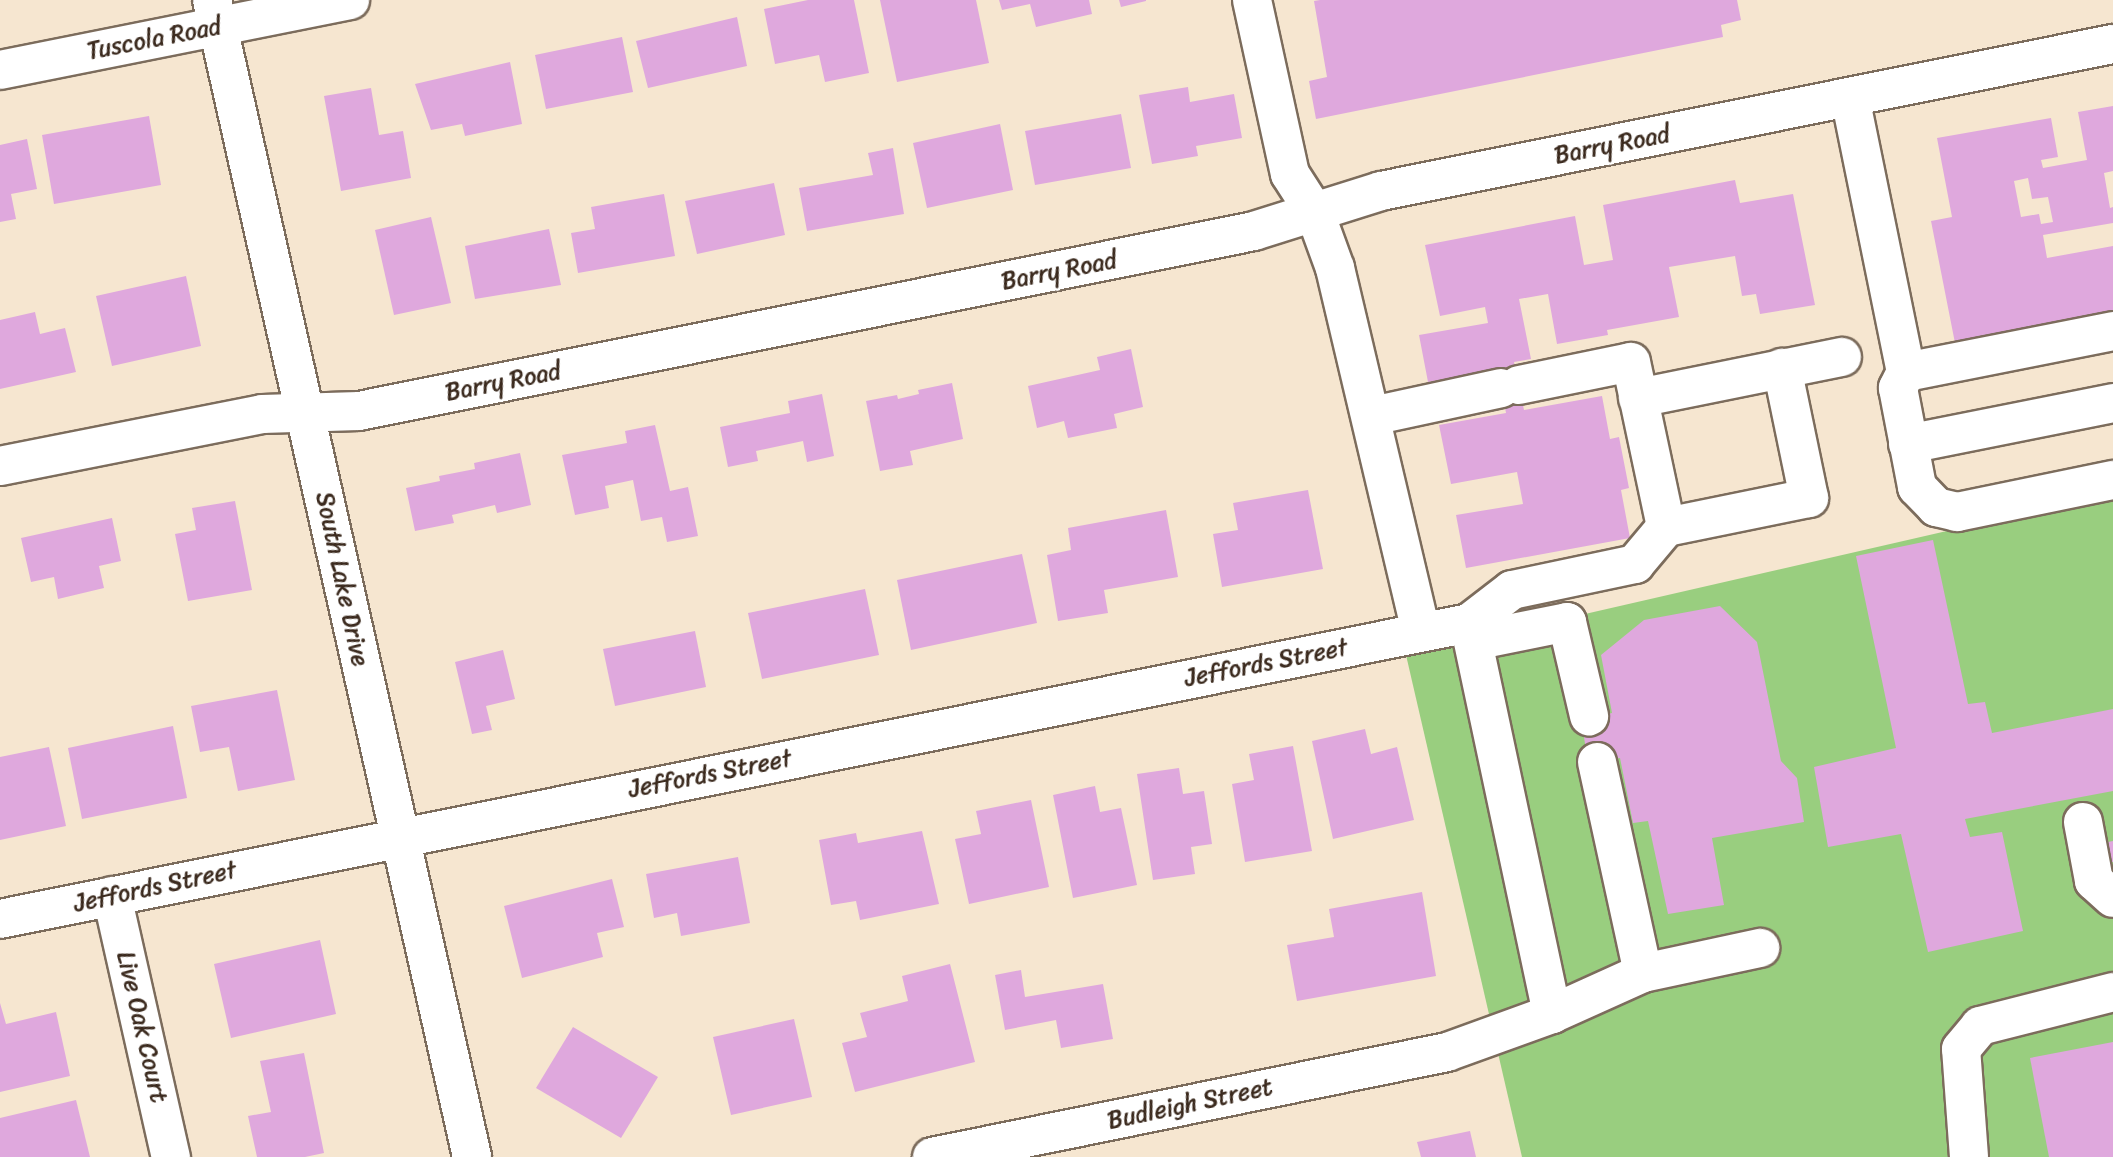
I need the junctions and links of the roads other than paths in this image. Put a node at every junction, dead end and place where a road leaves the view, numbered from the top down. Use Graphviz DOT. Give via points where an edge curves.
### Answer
graph roads {
  1 [pos="350,0"];
  2 [pos="1252,0"];
  3 [pos="215,13"];
  4 [pos="2113,44"];
  5 [pos="0,70"];
  6 [pos="1850,97"];
  7 [pos="1315,213"];
  8 [pos="2113,331"];
  9 [pos="1842,357"];
  10 [pos="1783,368"];
  11 [pos="1906,372"];
  12 [pos="1639,398"];
  13 [pos="2113,403"];
  14 [pos="306,413"];
  15 [pos="1372,415"];
  16 [pos="1908,444"];
  17 [pos="0,466"];
  18 [pos="2113,480"];
  19 [pos="1666,527"];
  20 [pos="1421,632"];
  21 [pos="1471,632"];
  22 [pos="1589,716"];
  23 [pos="1597,762"];
  24 [pos="2083,822"];
  25 [pos="398,837"];
  26 [pos="113,896"];
  27 [pos="2113,898"];
  28 [pos="0,919"];
  29 [pos="1760,948"];
  30 [pos="1643,972"];
  31 [pos="2113,992"];
  32 [pos="1552,1014"];
  33 [pos="171,1157"];
  34 [pos="472,1157"];
  35 [pos="932,1157"];
  36 [pos="1969,1157"];
  1 -- 3 [label="street, Tuscola Road"];
  2 -- 7 [label="street" via="1290,174"];
  3 -- 5 [label="street, Tuscola Road"];
  3 -- 14 [label="street, South Lake Drive"];
  4 -- 6 [label="street, Barry Road"];
  6 -- 7 [label="street, Barry Road" via="1381,191"];
  6 -- 11 [label="street"];
  7 -- 14 [label="street, Barry Road" via="1254,231 359,411"];
  7 -- 15 [label="street" via="1335,268"];
  8 -- 11 [label="street"];
  9 -- 10 [label="street"];
  10 -- 12 [label="street"];
  10 -- 19 [label="street" via="1809,498"];
  11 -- 16 [label="street" via="1898,388"];
  12 -- 15 [label="street" via="1631,362"];
  12 -- 19 [label="street"];
  13 -- 16 [label="street"];
  14 -- 17 [label="street, Barry Road" via="262,414"];
  14 -- 25 [label="street, South Lake Drive"];
  15 -- 20 [label="street"];
  16 -- 18 [label="street" via="1917,487 1936,507 1957,512"];
  19 -- 21 [label="street" via="1635,564 1512,590"];
  20 -- 21 [label="street, Jeffords Street"];
  20 -- 25 [label="street, Jeffords Street"];
  21 -- 22 [label="street, Jeffords Street" via="1567,622"];
  21 -- 32 [label="street"];
  23 -- 30 [label="street"];
  24 -- 27 [label="street" via="2094,881"];
  25 -- 26 [label="street, Jeffords Street"];
  25 -- 34 [label="street, South Lake Drive"];
  26 -- 28 [label="street, Jeffords Street"];
  26 -- 33 [label="street, Live Oak Court"];
  29 -- 30 [label="street, Budleigh Street"];
  30 -- 32 [label="street, Budleigh Street"];
  31 -- 36 [label="street" via="1980,1026 1961,1049"];
  32 -- 35 [label="street, Budleigh Street" via="1447,1052"];
}
